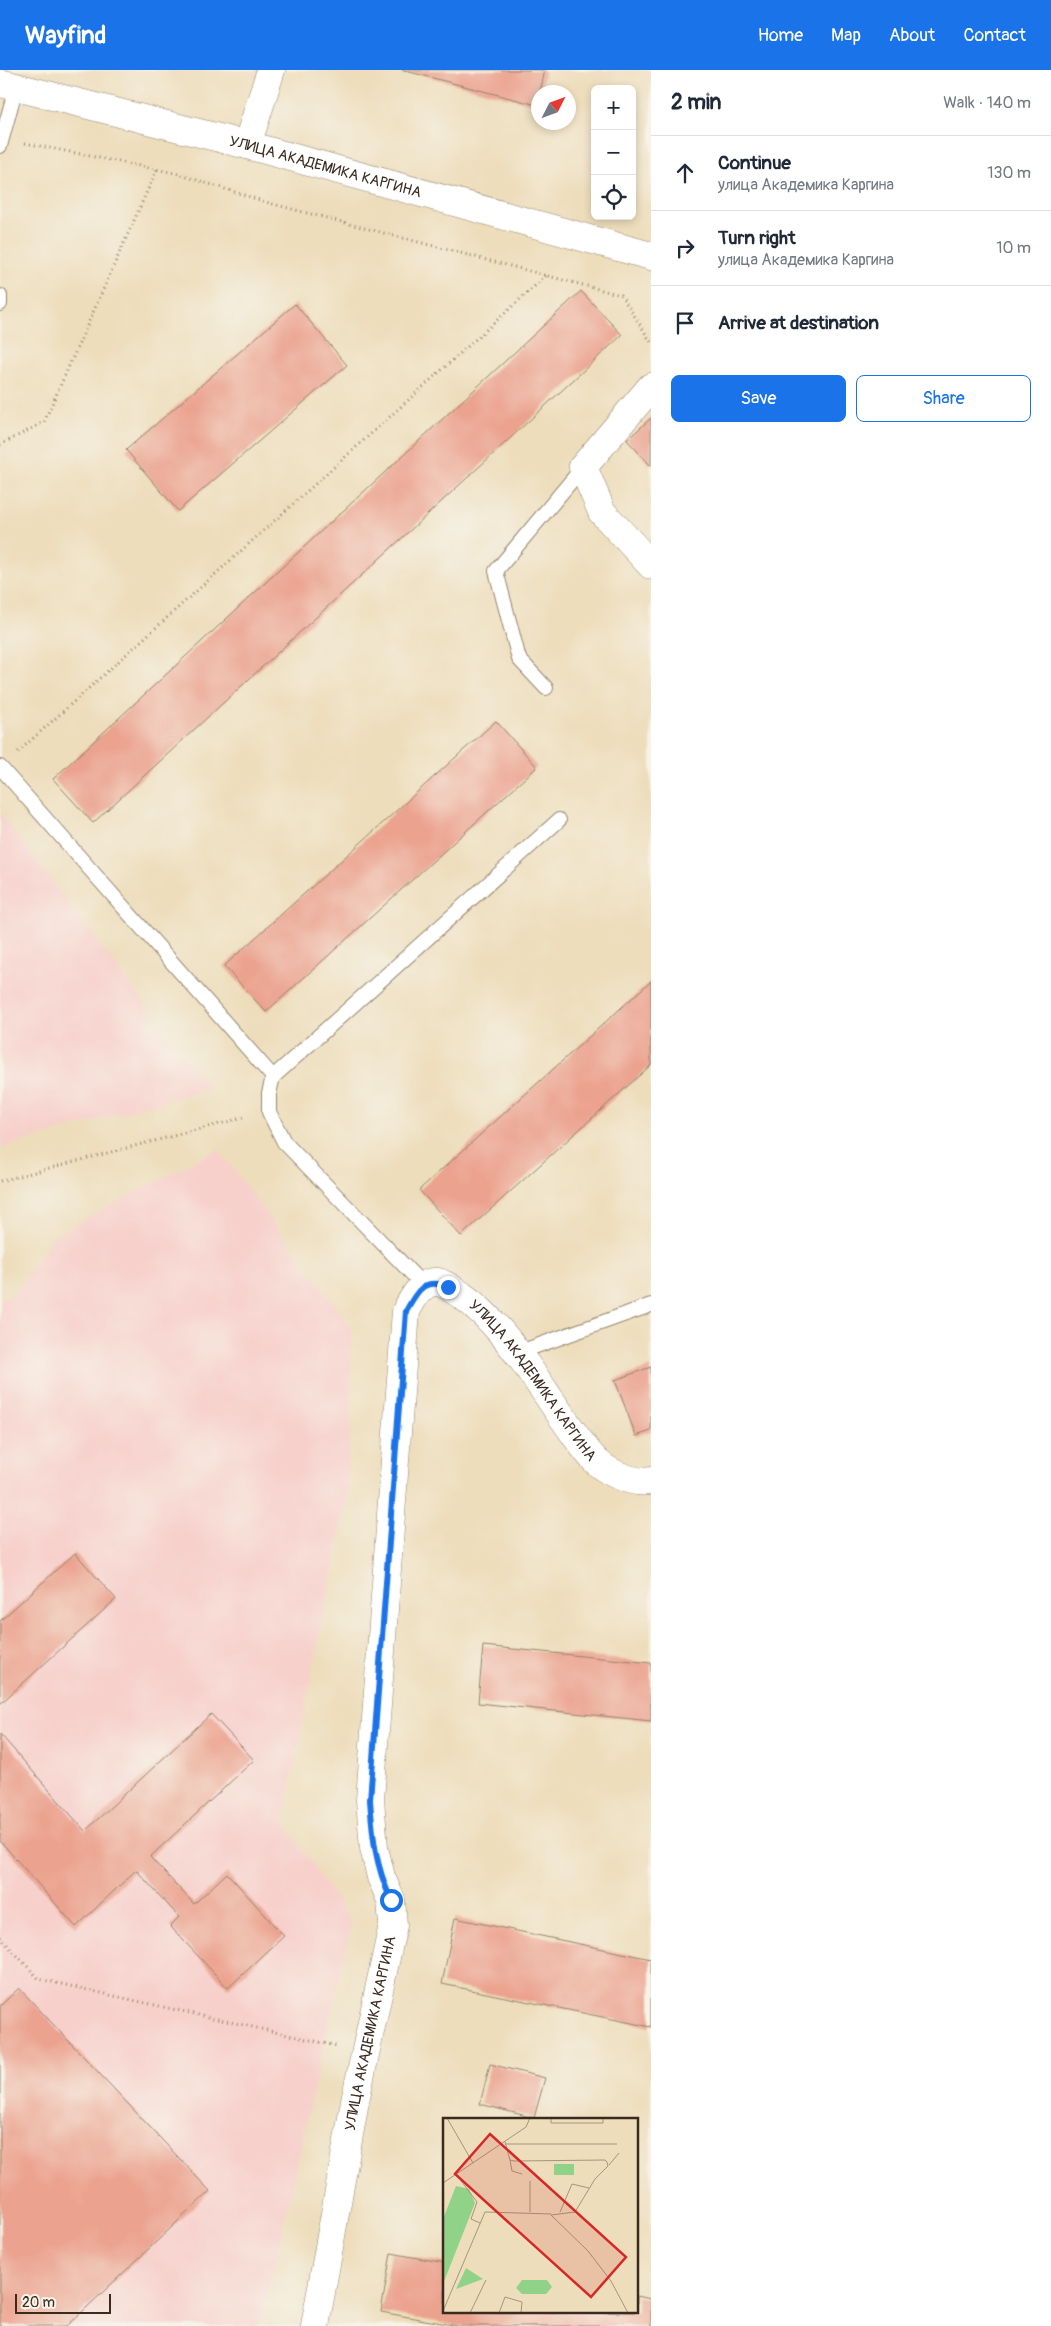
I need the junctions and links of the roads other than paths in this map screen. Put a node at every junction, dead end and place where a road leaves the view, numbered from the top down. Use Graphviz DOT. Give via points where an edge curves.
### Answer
graph roads {
  1 [pos="271,70"];
  2 [pos="8,85"];
  3 [pos="2,142"];
  4 [pos="247,145"];
  5 [pos="651,256"];
  6 [pos="0,296"];
  7 [pos="0,304"];
  8 [pos="651,387"];
  9 [pos="583,467"];
  10 [pos="651,564"];
  11 [pos="546,688"];
  12 [pos="0,768"];
  13 [pos="559,820"];
  14 [pos="273,1077"];
  15 [pos="424,1286"];
  16 [pos="651,1305"];
  17 [pos="517,1353"];
  18 [pos="651,1481"];
  19 [pos="315,2326"];
  1 -- 4 [label="street"];
  2 -- 3 [label="lane"];
  2 -- 4 [label="street, УЛИЦА АКАДЕМИКА КАРГИНА"];
  4 -- 5 [label="street, УЛИЦА АКАДЕМИКА КАРГИНА"];
  6 -- 7 [label="lane"];
  8 -- 9 [label="street"];
  9 -- 10 [label="street" via="602,512"];
  9 -- 11 [label="lane" via="496,571 519,659"];
  12 -- 14 [label="lane"];
  13 -- 14 [label="lane"];
  14 -- 15 [label="lane" via="269,1112 284,1142"];
  15 -- 17 [label="street, УЛИЦА АКАДЕМИКА КАРГИНА" via="436,1282 474,1303"];
  15 -- 19 [label="street, УЛИЦА АКАДЕМИКА КАРГИНА" via="406,1311 370,1800 374,1848 391,1900 393,1925 365,2052"];
  16 -- 17 [label="lane"];
  17 -- 18 [label="street, УЛИЦА АКАДЕМИКА КАРГИНА" via="587,1452 626,1478"];
}
